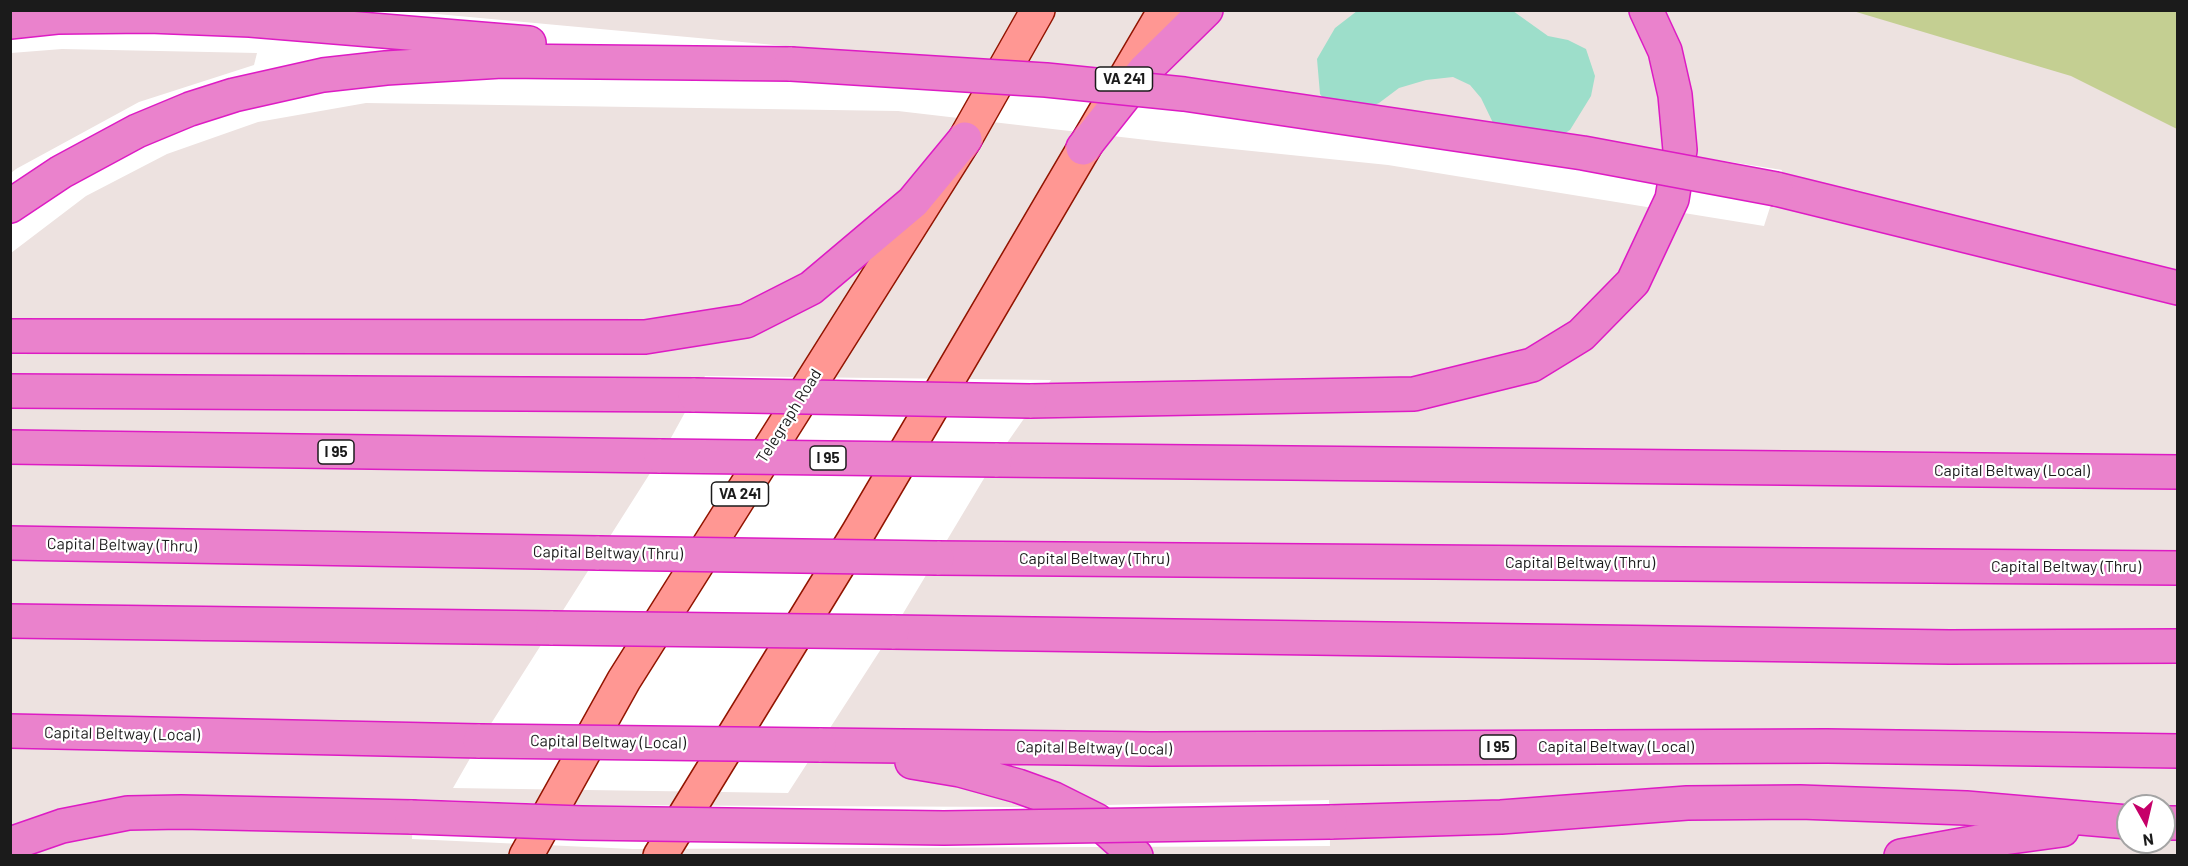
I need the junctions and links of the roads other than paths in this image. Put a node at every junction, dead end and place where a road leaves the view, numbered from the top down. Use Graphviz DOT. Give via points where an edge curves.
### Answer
graph roads {
  1 [pos="1038,10"];
  2 [pos="1165,10"];
  3 [pos="1206,10"];
  4 [pos="1646,10"];
  5 [pos="10,22"];
  6 [pos="791,64"];
  7 [pos="965,140"];
  8 [pos="1083,148"];
  9 [pos="10,206"];
  10 [pos="2178,288"];
  11 [pos="10,336"];
  12 [pos="10,392"];
  13 [pos="10,447"];
  14 [pos="2178,472"];
  15 [pos="10,543"];
  16 [pos="2178,568"];
  17 [pos="10,621"];
  18 [pos="2178,646"];
  19 [pos="10,731"];
  20 [pos="819,745"];
  21 [pos="2178,751"];
  22 [pos="2116,822"];
  23 [pos="2116,824"];
  24 [pos="10,844"];
  25 [pos="526,855"];
  26 [pos="660,855"];
  27 [pos="1136,855"];
  28 [pos="1901,855"];
  1 -- 7 [label="main road, Telegraph Road / VA 241"];
  2 -- 8 [label="main road, VA 241"];
  3 -- 8 [label="highway" via="1144,70"];
  4 -- 12 [label="highway, bridge" via="1665,51 1675,95 1680,150 1672,199 1633,282 1581,335 1532,365 1414,394 1030,401 695,395"];
  5 -- 6 [label="highway" via="149,16 250,20"];
  6 -- 9 [label="highway" via="502,62 323,75 234,95 137,130 69,167"];
  6 -- 10 [label="highway, bridge" via="1046,80 1184,94 1583,153 1776,189"];
  7 -- 11 [label="highway" via="913,202 811,288 746,321 645,337"];
  7 -- 25 [label="main road, Telegraph Road / VA 241" via="624,680"];
  8 -- 26 [label="main road, VA 241" via="858,533"];
  13 -- 14 [label="highway, Capital Beltway (Local) / I 95, bridge"];
  15 -- 16 [label="highway, Capital Beltway (Thru), bridge" via="937,558"];
  17 -- 18 [label="highway, bridge"];
  19 -- 20 [label="highway, Capital Beltway (Local) / I 95, bridge"];
  20 -- 21 [label="highway, Capital Beltway (Local) / I 95" via="1150,749 1827,746"];
  20 -- 27 [label="highway" via="960,770 1018,786 1081,811"];
  22 -- 24 [label="highway, bridge" via="1966,808 1800,802 1687,803 1501,817 944,828 181,812 128,813 63,826"];
  23 -- 28 [label="highway"];
}
